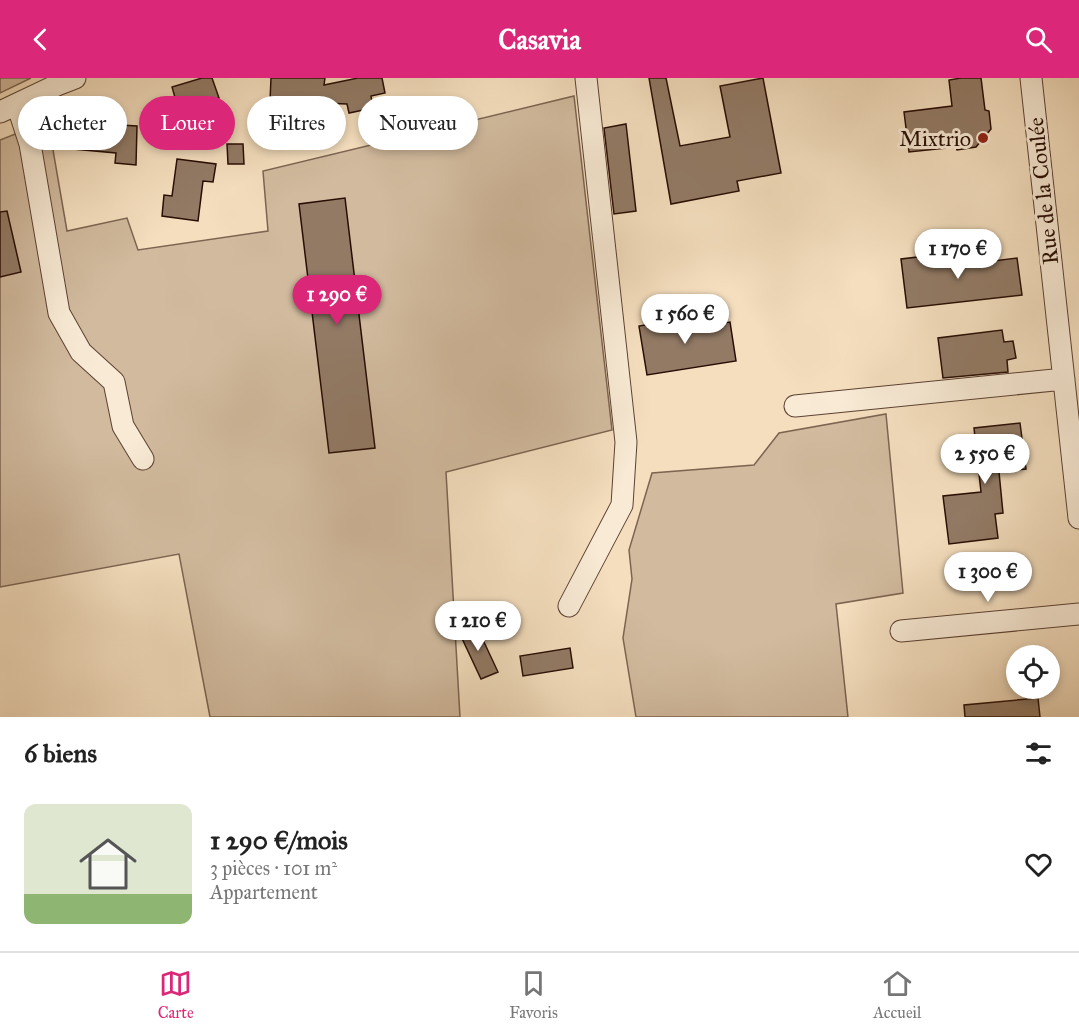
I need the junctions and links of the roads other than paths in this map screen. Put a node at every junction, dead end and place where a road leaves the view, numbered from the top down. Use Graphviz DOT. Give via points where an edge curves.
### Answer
graph roads {
  1 [pos="75,78"];
  2 [pos="586,78"];
  3 [pos="1031,78"];
  4 [pos="9,108"];
  5 [pos="1064,378"];
  6 [pos="795,406"];
  7 [pos="143,459"];
  8 [pos="1079,518"];
  9 [pos="569,606"];
  10 [pos="1079,614"];
  11 [pos="901,631"];
  1 -- 4 [label="street"];
  2 -- 9 [label="street" via="626,442 622,504"];
  3 -- 5 [label="street, Rue de la Coulée"];
  4 -- 7 [label="street" via="30,144 60,312 81,352 114,382 123,426"];
  5 -- 6 [label="street"];
  5 -- 8 [label="street, Rue de la Coulée"];
  10 -- 11 [label="street"];
}
